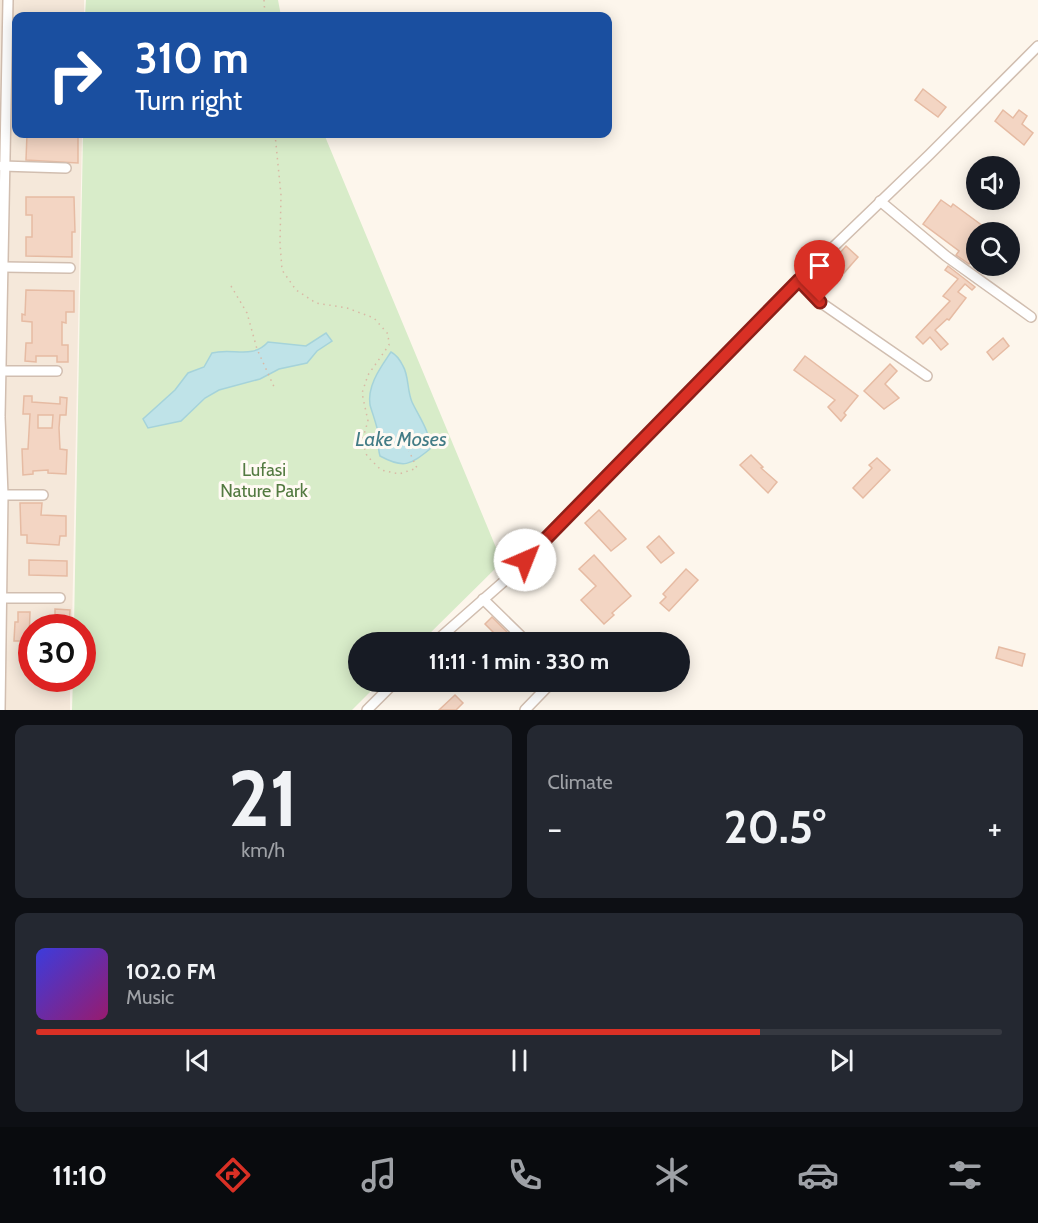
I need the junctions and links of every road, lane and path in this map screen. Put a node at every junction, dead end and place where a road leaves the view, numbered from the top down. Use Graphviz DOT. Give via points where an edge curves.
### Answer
graph roads {
  1 [pos="8,0"];
  2 [pos="4,26"];
  3 [pos="1038,46"];
  4 [pos="12,72"];
  5 [pos="3,108"];
  6 [pos="275,138"];
  7 [pos="3,166"];
  8 [pos="66,168"];
  9 [pos="880,201"];
  10 [pos="2,254"];
  11 [pos="3,267"];
  12 [pos="70,268"];
  13 [pos="799,280"];
  14 [pos="231,286"];
  15 [pos="1031,318"];
  16 [pos="1,352"];
  17 [pos="1,371"];
  18 [pos="57,371"];
  19 [pos="927,376"];
  20 [pos="275,389"];
  21 [pos="409,452"];
  22 [pos="3,495"];
  23 [pos="43,495"];
  24 [pos="1,570"];
  25 [pos="2,598"];
  26 [pos="60,598"];
  27 [pos="483,599"];
  28 [pos="446,632"];
  29 [pos="516,632"];
  30 [pos="385,692"];
  31 [pos="542,692"];
  32 [pos="0,695"];
  33 [pos="0,710"];
  34 [pos="367,710"];
  35 [pos="525,710"];
  1 -- 2 [label="street"];
  2 -- 4 [label="street"];
  3 -- 9 [label="street"];
  4 -- 5 [label="street"];
  5 -- 7 [label="street"];
  6 -- 21 [label="path" via="282,270 296,290 316,303 374,318 388,334 389,345 368,375 362,393 368,421 362,441 367,456 381,470 399,474 417,468"];
  7 -- 8 [label="street"];
  7 -- 10 [label="street"];
  9 -- 13 [label="street"];
  9 -- 15 [label="street" via="946,256"];
  10 -- 11 [label="street"];
  11 -- 12 [label="street"];
  11 -- 16 [label="street"];
  13 -- 19 [label="street" via="820,302"];
  13 -- 27 [label="street"];
  14 -- 20 [label="path" via="247,313 257,349"];
  16 -- 17 [label="street"];
  17 -- 18 [label="street"];
  17 -- 22 [label="street"];
  22 -- 23 [label="street"];
  22 -- 24 [label="street"];
  24 -- 25 [label="street"];
  25 -- 26 [label="street"];
  25 -- 32 [label="street"];
  27 -- 28 [label="street"];
  27 -- 29 [label="street"];
  30 -- 34 [label="street"];
  31 -- 35 [label="street"];
  32 -- 33 [label="street"];
}
